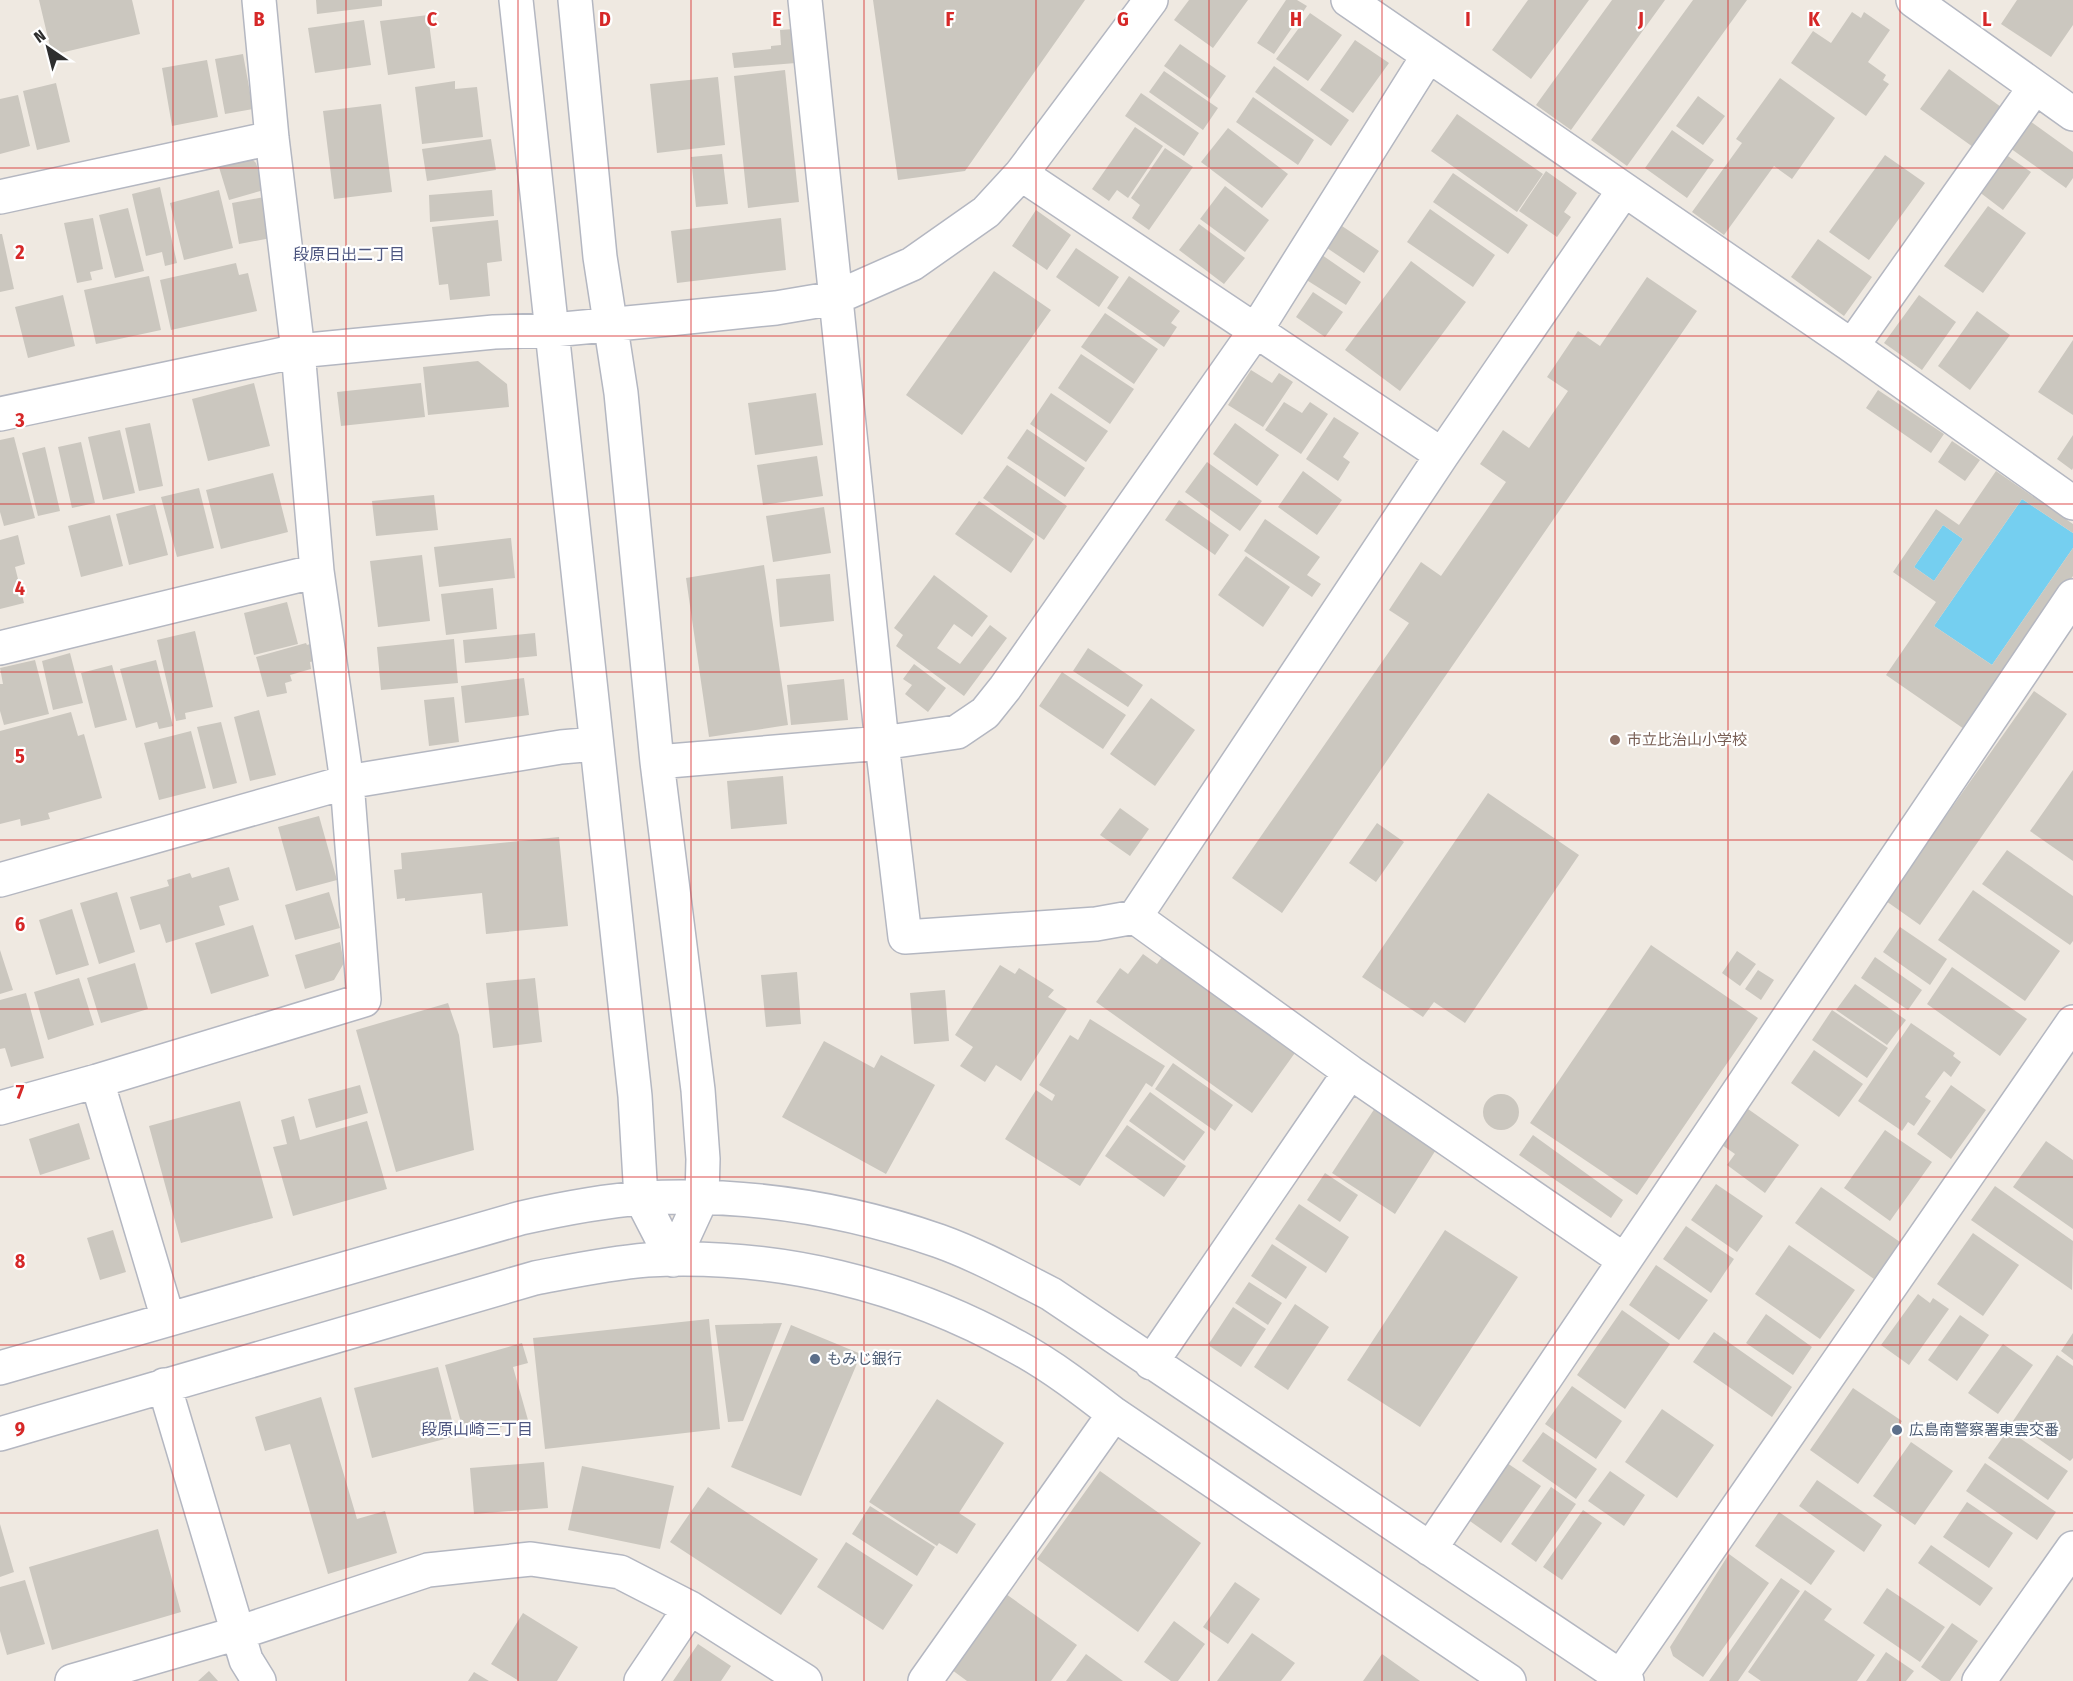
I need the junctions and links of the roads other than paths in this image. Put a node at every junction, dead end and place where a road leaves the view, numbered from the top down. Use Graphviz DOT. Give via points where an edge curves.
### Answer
graph roads {
  1 [pos="259,0"];
  2 [pos="516,0"];
  3 [pos="575,0"];
  4 [pos="805,0"];
  5 [pos="1152,0"];
  6 [pos="1348,0"];
  7 [pos="1913,0"];
  8 [pos="1428,56"];
  9 [pos="2035,87"];
  10 [pos="2073,114"];
  11 [pos="272,138"];
  12 [pos="1021,174"];
  13 [pos="1624,190"];
  14 [pos="0,197"];
  15 [pos="835,298"];
  16 [pos="611,324"];
  17 [pos="553,330"];
  18 [pos="1256,330"];
  19 [pos="1852,346"];
  20 [pos="298,351"];
  21 [pos="0,414"];
  22 [pos="1442,455"];
  23 [pos="2073,503"];
  24 [pos="317,571"];
  25 [pos="2073,596"];
  26 [pos="0,648"];
  27 [pos="882,743"];
  28 [pos="596,744"];
  29 [pos="657,762"];
  30 [pos="347,782"];
  31 [pos="0,880"];
  32 [pos="1134,917"];
  33 [pos="2073,1022"];
  34 [pos="1350,1072"];
  35 [pos="98,1081"];
  36 [pos="0,1108"];
  37 [pos="702,1197"];
  38 [pos="641,1198"];
  39 [pos="673,1260"];
  40 [pos="1624,1260"];
  41 [pos="168,1319"];
  42 [pos="1151,1363"];
  43 [pos="0,1368"];
  44 [pos="164,1385"];
  45 [pos="1114,1414"];
  46 [pos="0,1434"];
  47 [pos="2073,1548"];
  48 [pos="1430,1549"];
  49 [pos="690,1608"];
  50 [pos="238,1633"];
  51 [pos="1624,1679"];
  52 [pos="72,1681"];
  53 [pos="258,1681"];
  54 [pos="641,1681"];
  55 [pos="805,1681"];
  56 [pos="925,1681"];
  57 [pos="1509,1681"];
  58 [pos="1979,1681"];
  1 -- 11 [label="street"];
  2 -- 17 [label="street"];
  3 -- 16 [label="street" via="600,257"];
  4 -- 15 [label="street"];
  5 -- 12 [label="street"];
  6 -- 8 [label="street"];
  7 -- 9 [label="street"];
  8 -- 13 [label="street"];
  8 -- 18 [label="street"];
  9 -- 10 [label="street"];
  9 -- 19 [label="street"];
  11 -- 14 [label="street"];
  11 -- 20 [label="street"];
  12 -- 15 [label="street" via="986,213 912,264"];
  12 -- 18 [label="street"];
  13 -- 19 [label="street"];
  13 -- 22 [label="street"];
  15 -- 16 [label="street" via="776,308"];
  15 -- 27 [label="street"];
  16 -- 17 [label="street"];
  16 -- 29 [label="street"];
  17 -- 20 [label="street"];
  17 -- 28 [label="street"];
  18 -- 22 [label="street"];
  18 -- 27 [label="street" via="985,713 957,732"];
  19 -- 23 [label="street"];
  20 -- 21 [label="street"];
  20 -- 24 [label="street"];
  22 -- 32 [label="street"];
  24 -- 26 [label="street"];
  24 -- 30 [label="street"];
  25 -- 40 [label="street"];
  27 -- 29 [label="street"];
  27 -- 32 [label="street" via="905,937 1096,924"];
  28 -- 30 [label="street"];
  28 -- 38 [label="street" via="634,1096"];
  29 -- 37 [label="street" via="698,1090"];
  30 -- 31 [label="street"];
  30 -- 35 [label="street" via="364,1000"];
  32 -- 34 [label="street"];
  33 -- 51 [label="street"];
  34 -- 40 [label="street"];
  34 -- 42 [label="street"];
  35 -- 36 [label="street"];
  35 -- 41 [label="street"];
  37 -- 38 [label="street"];
  37 -- 39 [label="street"];
  37 -- 42 [label="street" via="823,1209 941,1242 1051,1294"];
  38 -- 39 [label="street"];
  38 -- 41 [label="street" via="521,1218"];
  39 -- 44 [label="street" via="590,1267 535,1278"];
  39 -- 45 [label="street" via="756,1262 812,1271 866,1283 919,1301 1019,1348"];
  40 -- 48 [label="street"];
  41 -- 43 [label="street"];
  42 -- 48 [label="street"];
  44 -- 46 [label="street"];
  44 -- 50 [label="street"];
  45 -- 56 [label="street"];
  45 -- 57 [label="street"];
  47 -- 58 [label="street"];
  48 -- 51 [label="street"];
  49 -- 50 [label="street" via="620,1572 531,1560 428,1570"];
  49 -- 54 [label="street"];
  49 -- 55 [label="street"];
  50 -- 52 [label="street"];
  50 -- 53 [label="street"];
}
